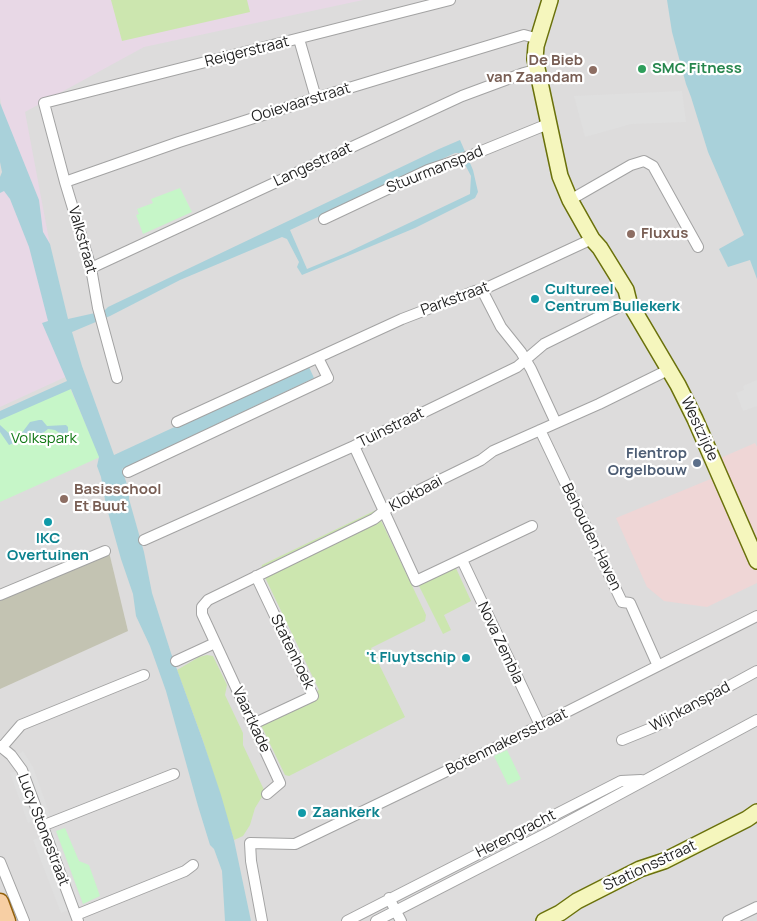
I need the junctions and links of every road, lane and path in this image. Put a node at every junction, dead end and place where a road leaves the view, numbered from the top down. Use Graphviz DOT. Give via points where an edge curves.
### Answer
graph roads {
  1 [pos="450,0"];
  2 [pos="550,0"];
  3 [pos="299,39"];
  4 [pos="539,39"];
  5 [pos="538,69"];
  6 [pos="316,98"];
  7 [pos="44,102"];
  8 [pos="548,124"];
  9 [pos="65,182"];
  10 [pos="570,200"];
  11 [pos="324,218"];
  12 [pos="592,240"];
  13 [pos="698,247"];
  14 [pos="91,268"];
  15 [pos="482,290"];
  16 [pos="629,302"];
  17 [pos="318,358"];
  18 [pos="526,360"];
  19 [pos="668,370"];
  20 [pos="117,378"];
  21 [pos="177,422"];
  22 [pos="556,423"];
  23 [pos="540,430"];
  24 [pos="354,446"];
  25 [pos="128,472"];
  26 [pos="382,512"];
  27 [pos="532,526"];
  28 [pos="144,540"];
  29 [pos="105,551"];
  30 [pos="462,560"];
  31 [pos="757,561"];
  32 [pos="256,576"];
  33 [pos="0,595"];
  34 [pos="757,616"];
  35 [pos="215,643"];
  36 [pos="176,661"];
  37 [pos="658,666"];
  38 [pos="757,670"];
  39 [pos="144,676"];
  40 [pos="757,720"];
  41 [pos="253,724"];
  42 [pos="540,725"];
  43 [pos="622,740"];
  44 [pos="1,746"];
  45 [pos="174,774"];
  46 [pos="645,780"];
  47 [pos="268,794"];
  48 [pos="757,812"];
  49 [pos="42,826"];
  50 [pos="0,862"];
  51 [pos="193,865"];
  52 [pos="389,898"];
  53 [pos="0,902"];
  54 [pos="757,907"];
  55 [pos="398,916"];
  56 [pos="77,918"];
  57 [pos="8,921"];
  58 [pos="24,921"];
  59 [pos="262,921"];
  60 [pos="347,921"];
  61 [pos="376,921"];
  62 [pos="544,921"];
  63 [pos="728,921"];
  1 -- 3 [label="street, Reigerstraat"];
  2 -- 4 [label="street, Westzijde"];
  3 -- 6 [label="street"];
  3 -- 7 [label="street, Reigerstraat"];
  4 -- 5 [label="street, Westzijde" via="542,53"];
  4 -- 6 [label="street, Ooievaarstraat" via="524,35"];
  5 -- 8 [label="street, Westzijde"];
  5 -- 14 [label="street, Langestraat" via="462,96"];
  6 -- 9 [label="street, Ooievaarstraat"];
  7 -- 9 [label="street, Valkstraat"];
  8 -- 10 [label="street, Westzijde" via="560,176"];
  8 -- 11 [label="street, Stuurmanspad" via="428,170"];
  9 -- 14 [label="street, Valkstraat"];
  10 -- 12 [label="street, Westzijde"];
  10 -- 13 [label="street" via="631,165 644,161 653,166"];
  12 -- 15 [label="street, Parkstraat"];
  12 -- 16 [label="street, Westzijde" via="626,290"];
  14 -- 20 [label="street, Valkstraat"];
  15 -- 17 [label="street, Parkstraat" via="402,319"];
  15 -- 18 [label="street" via="501,327"];
  16 -- 18 [label="street, Tuinstraat" via="544,344"];
  16 -- 19 [label="street, Westzijde"];
  17 -- 21 [label="street, Parkstraat"];
  17 -- 25 [label="street" via="328,378"];
  18 -- 22 [label="street"];
  18 -- 24 [label="street, Tuinstraat"];
  19 -- 22 [label="street, Klokbaai"];
  19 -- 31 [label="street, Westzijde" via="695,419"];
  22 -- 23 [label="street, Klokbaai"];
  23 -- 26 [label="street, Klokbaai" via="493,451"];
  23 -- 37 [label="street, Behouden Haven" via="622,602 630,603"];
  24 -- 26 [label="street"];
  24 -- 28 [label="street, Tuinstraat"];
  26 -- 30 [label="street" via="416,581"];
  26 -- 32 [label="street, Klokbaai" via="374,519"];
  27 -- 30 [label="street"];
  29 -- 33 [label="street"];
  30 -- 42 [label="street, Nova Zembla"];
  32 -- 35 [label="street, Klokbaai" via="208,600 202,607"];
  32 -- 41 [label="street, Statenhoek" via="313,696"];
  34 -- 37 [label="street, Botenmakersstraat"];
  35 -- 36 [label="street"];
  35 -- 41 [label="street, Vaartkade"];
  37 -- 42 [label="street, Botenmakersstraat"];
  38 -- 43 [label="street, Wijnkanspad" via="654,727"];
  39 -- 44 [label="street" via="21,725"];
  40 -- 46 [label="street, Herengracht"];
  41 -- 47 [label="street, Vaartkade" via="280,784"];
  42 -- 59 [label="street, Botenmakersstraat" via="295,844 250,842"];
  44 -- 49 [label="street, Lucy Stonestraat" via="22,770"];
  45 -- 49 [label="street"];
  46 -- 52 [label="street, Herengracht" via="621,780"];
  46 -- 55 [label="street, Herengracht"];
  48 -- 62 [label="street, Stationsstraat" via="664,861 640,869 577,901"];
  49 -- 56 [label="street, Lucy Stonestraat"];
  50 -- 58 [label="street"];
  51 -- 56 [label="street" via="185,872"];
  52 -- 55 [label="street"];
  52 -- 60 [label="street, Herengracht"];
  53 -- 57 [label="main road"];
  54 -- 63 [label="street"];
  55 -- 61 [label="street, Herengracht"];
}
